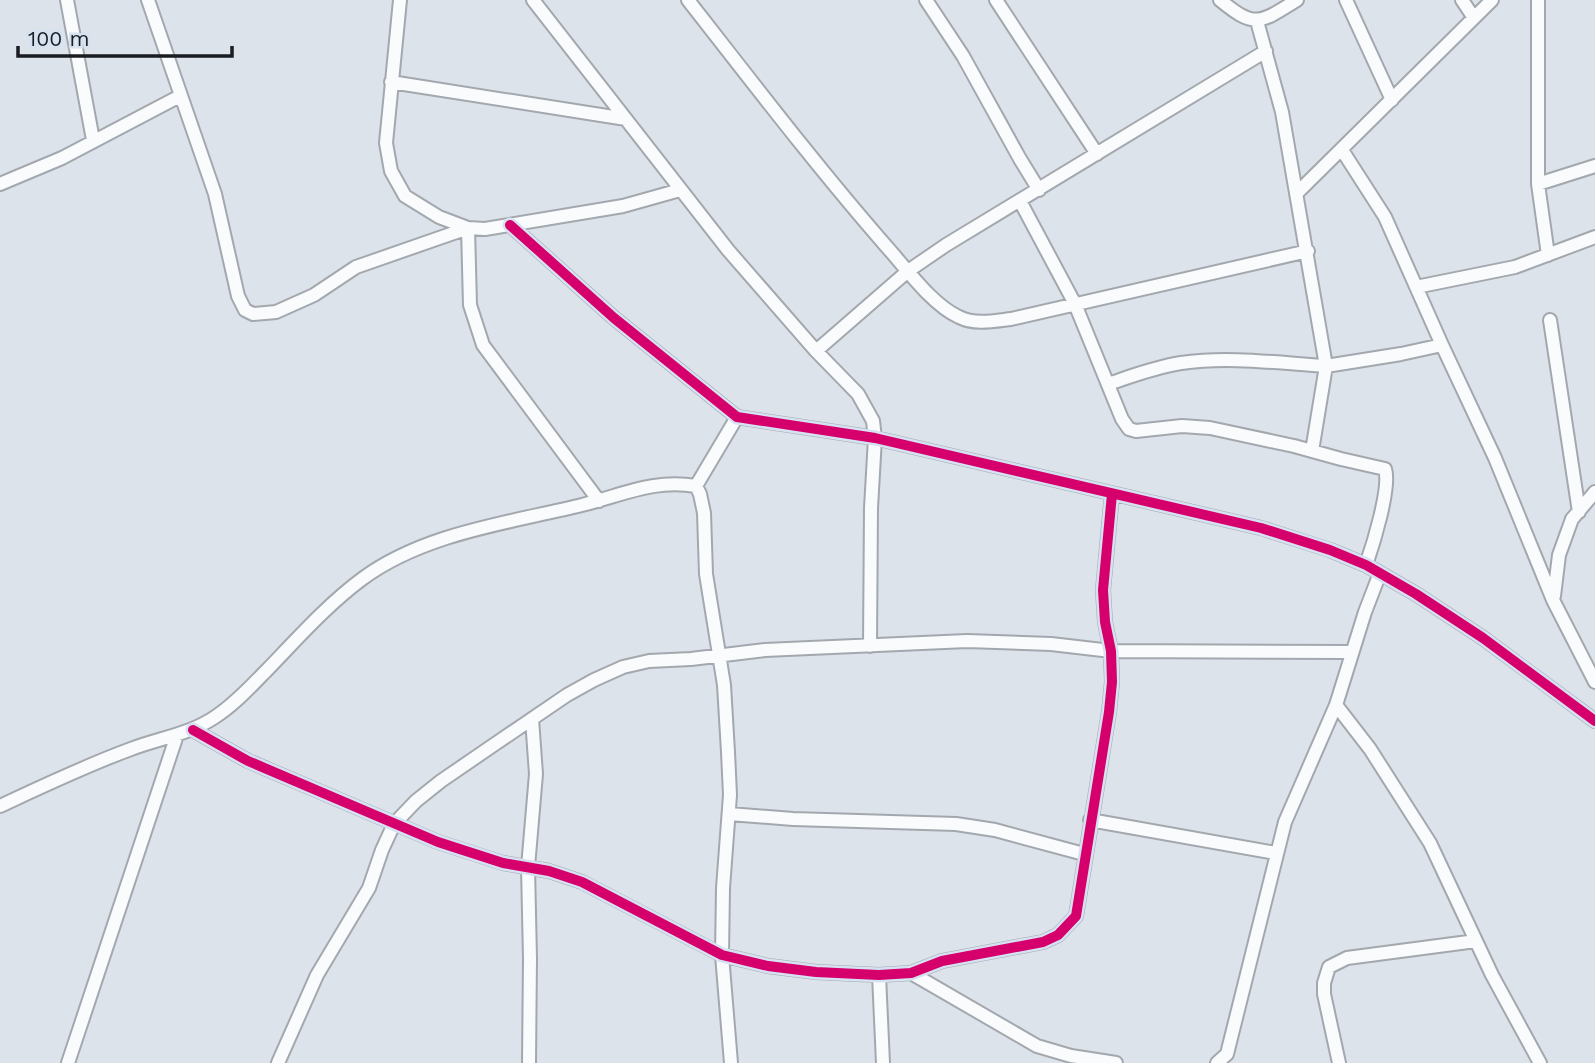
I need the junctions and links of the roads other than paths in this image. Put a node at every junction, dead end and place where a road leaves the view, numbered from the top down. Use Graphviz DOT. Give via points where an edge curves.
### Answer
graph roads {
  1 [pos="67,0"];
  2 [pos="148,0"];
  3 [pos="400,0"];
  4 [pos="533,0"];
  5 [pos="688,0"];
  6 [pos="926,0"];
  7 [pos="996,0"];
  8 [pos="1220,0"];
  9 [pos="1297,0"];
  10 [pos="1346,0"];
  11 [pos="1462,0"];
  12 [pos="1492,0"];
  13 [pos="1538,0"];
  14 [pos="1474,18"];
  15 [pos="1257,21"];
  16 [pos="1266,51"];
  17 [pos="391,82"];
  18 [pos="180,96"];
  19 [pos="1392,100"];
  20 [pos="626,119"];
  21 [pos="93,140"];
  22 [pos="1342,150"];
  23 [pos="1097,153"];
  24 [pos="1595,166"];
  25 [pos="0,184"];
  26 [pos="1538,184"];
  27 [pos="680,190"];
  28 [pos="1039,190"];
  29 [pos="1297,193"];
  30 [pos="1020,201"];
  31 [pos="510,225"];
  32 [pos="468,228"];
  33 [pos="1595,237"];
  34 [pos="1308,251"];
  35 [pos="1548,255"];
  36 [pos="908,271"];
  37 [pos="1416,287"];
  38 [pos="1075,304"];
  39 [pos="1550,320"];
  40 [pos="1442,345"];
  41 [pos="816,351"];
  42 [pos="1326,366"];
  43 [pos="1108,384"];
  44 [pos="737,417"];
  45 [pos="875,438"];
  46 [pos="1312,451"];
  47 [pos="696,486"];
  48 [pos="1595,492"];
  49 [pos="1112,494"];
  50 [pos="599,501"];
  51 [pos="1579,512"];
  52 [pos="1366,565"];
  53 [pos="1380,573"];
  54 [pos="1553,600"];
  55 [pos="870,646"];
  56 [pos="1111,651"];
  57 [pos="1352,652"];
  58 [pos="719,657"];
  59 [pos="1595,682"];
  60 [pos="1336,705"];
  61 [pos="532,719"];
  62 [pos="1595,721"];
  63 [pos="193,730"];
  64 [pos="177,735"];
  65 [pos="0,806"];
  66 [pos="729,814"];
  67 [pos="1090,820"];
  68 [pos="394,824"];
  69 [pos="1276,853"];
  70 [pos="1084,854"];
  71 [pos="528,867"];
  72 [pos="1476,941"];
  73 [pos="722,955"];
  74 [pos="911,973"];
  75 [pos="879,975"];
  76 [pos="68,1063"];
  77 [pos="278,1063"];
  78 [pos="529,1063"];
  79 [pos="731,1063"];
  80 [pos="883,1063"];
  81 [pos="1116,1063"];
  82 [pos="1217,1063"];
  83 [pos="1339,1063"];
  84 [pos="1540,1063"];
  1 -- 21 [label="street"];
  2 -- 18 [label="street"];
  3 -- 17 [label="street"];
  4 -- 20 [label="street"];
  5 -- 36 [label="street"];
  6 -- 28 [label="street" via="964,56"];
  7 -- 23 [label="street"];
  8 -- 15 [label="street" via="1238,15"];
  9 -- 15 [label="street"];
  10 -- 19 [label="street"];
  11 -- 14 [label="street"];
  12 -- 14 [label="street"];
  13 -- 26 [label="street"];
  14 -- 19 [label="street"];
  15 -- 16 [label="street"];
  16 -- 23 [label="street"];
  16 -- 29 [label="street"];
  17 -- 20 [label="street"];
  17 -- 32 [label="street" via="386,143 397,183 418,205"];
  18 -- 21 [label="street"];
  18 -- 32 [label="street" via="215,194 238,296 248,313 267,315 286,309 356,267"];
  19 -- 22 [label="street"];
  20 -- 27 [label="street"];
  21 -- 25 [label="street"];
  22 -- 29 [label="street"];
  22 -- 37 [label="street" via="1385,217"];
  23 -- 28 [label="street"];
  24 -- 26 [label="street"];
  26 -- 35 [label="street"];
  27 -- 31 [label="street"];
  27 -- 41 [label="street"];
  28 -- 30 [label="street"];
  29 -- 34 [label="street"];
  30 -- 36 [label="street"];
  30 -- 38 [label="street"];
  31 -- 32 [label="street"];
  31 -- 44 [label="street" via="614,318"];
  32 -- 50 [label="street" via="470,305 483,345"];
  33 -- 35 [label="street"];
  34 -- 38 [label="street"];
  34 -- 42 [label="street"];
  35 -- 37 [label="street" via="1515,267"];
  36 -- 38 [label="street" via="949,312 967,320 1011,319"];
  36 -- 41 [label="street"];
  37 -- 40 [label="street"];
  38 -- 43 [label="street"];
  39 -- 51 [label="street"];
  40 -- 42 [label="street"];
  40 -- 54 [label="street"];
  41 -- 45 [label="street" via="858,394 873,421"];
  42 -- 43 [label="street" via="1209,361 1151,369"];
  42 -- 46 [label="street"];
  43 -- 46 [label="street" via="1129,429 1196,426"];
  44 -- 45 [label="street"];
  44 -- 47 [label="street"];
  45 -- 49 [label="street"];
  45 -- 55 [label="street"];
  46 -- 52 [label="street" via="1386,470"];
  47 -- 50 [label="street" via="647,485"];
  47 -- 58 [label="street" via="704,513 706,574"];
  48 -- 51 [label="street"];
  49 -- 52 [label="street" via="1261,528"];
  49 -- 56 [label="street" via="1103,590"];
  50 -- 63 [label="street" via="459,534 385,565 337,599 237,701"];
  51 -- 54 [label="street" via="1559,555"];
  52 -- 53 [label="street"];
  53 -- 57 [label="street"];
  53 -- 62 [label="street" via="1483,638"];
  54 -- 59 [label="street"];
  55 -- 56 [label="street" via="1006,641"];
  55 -- 58 [label="street" via="765,650"];
  56 -- 57 [label="street"];
  56 -- 67 [label="street" via="1109,712"];
  57 -- 60 [label="street"];
  58 -- 61 [label="street" via="623,667"];
  58 -- 66 [label="street"];
  60 -- 69 [label="street" via="1296,792"];
  60 -- 72 [label="street" via="1430,843"];
  61 -- 68 [label="street" via="441,781"];
  61 -- 71 [label="street" via="536,774"];
  63 -- 64 [label="street"];
  63 -- 68 [label="street" via="248,761"];
  64 -- 65 [label="street" via="133,748"];
  64 -- 76 [label="street"];
  66 -- 70 [label="street" via="956,824"];
  66 -- 73 [label="street"];
  67 -- 69 [label="street"];
  67 -- 70 [label="street"];
  68 -- 71 [label="street" via="466,852"];
  68 -- 77 [label="street" via="369,888 317,975"];
  69 -- 82 [label="street" via="1227,1054"];
  70 -- 74 [label="street" via="1076,916 1058,935 1043,942 942,961"];
  71 -- 73 [label="street" via="582,882"];
  71 -- 78 [label="street"];
  72 -- 83 [label="street" via="1347,958 1329,967 1324,994"];
  72 -- 84 [label="street"];
  73 -- 75 [label="street" via="768,966"];
  73 -- 79 [label="street"];
  74 -- 75 [label="street"];
  74 -- 81 [label="street" via="1037,1046"];
  75 -- 80 [label="street"];
}
